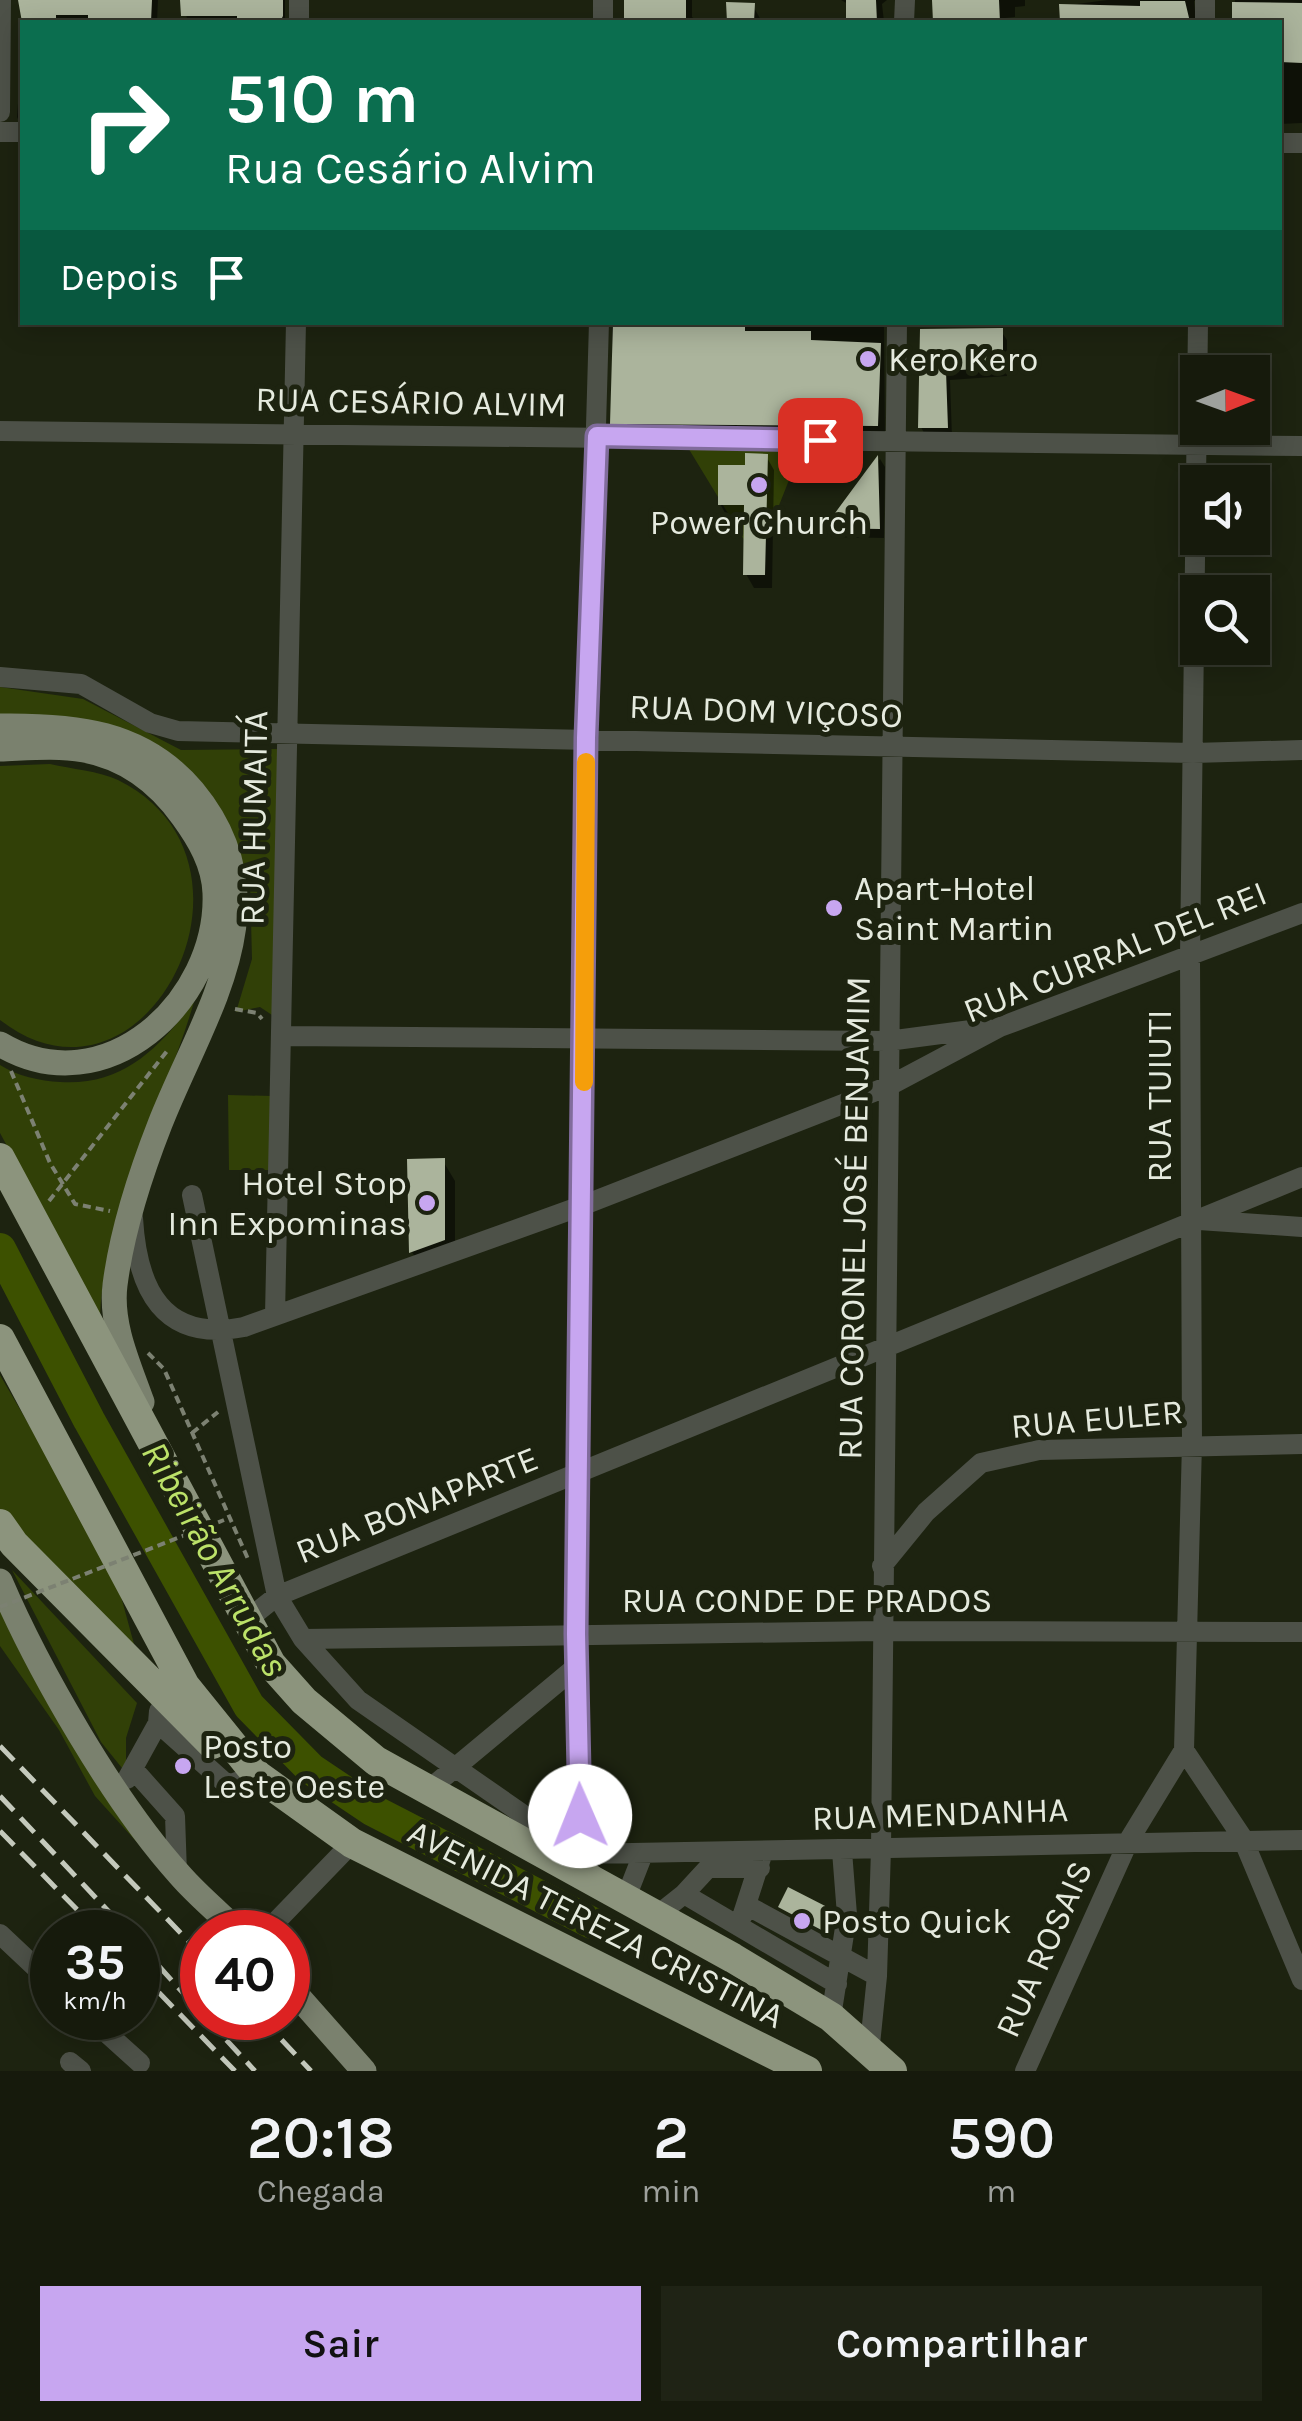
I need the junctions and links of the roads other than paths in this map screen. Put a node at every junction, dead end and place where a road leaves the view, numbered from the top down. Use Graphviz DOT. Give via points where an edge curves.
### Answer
graph roads {
  1 [pos="1,0"];
  2 [pos="0,112"];
  3 [pos="296,325"];
  4 [pos="599,325"];
  5 [pos="897,325"];
  6 [pos="1198,325"];
  7 [pos="0,431"];
  8 [pos="295,434"];
  9 [pos="597,436"];
  10 [pos="894,440"];
  11 [pos="1195,446"];
  12 [pos="1302,446"];
  13 [pos="0,677"];
  14 [pos="0,726"];
  15 [pos="286,734"];
  16 [pos="586,738"];
  17 [pos="894,747"];
  18 [pos="0,749"];
  19 [pos="1302,750"];
  20 [pos="1193,754"];
  21 [pos="1302,914"];
  22 [pos="1190,956"];
  23 [pos="1000,1026"];
  24 [pos="284,1036"];
  25 [pos="584,1036"];
  26 [pos="888,1041"];
  27 [pos="6,1048"];
  28 [pos="889,1086"];
  29 [pos="0,1158"];
  30 [pos="1302,1177"];
  31 [pos="192,1194"];
  32 [pos="584,1205"];
  33 [pos="126,1208"];
  34 [pos="1192,1220"];
  35 [pos="1302,1227"];
  36 [pos="275,1315"];
  37 [pos="218,1332"];
  38 [pos="0,1339"];
  39 [pos="883,1350"];
  40 [pos="1192,1442"];
  41 [pos="1302,1444"];
  42 [pos="578,1474"];
  43 [pos="176,1494"];
  44 [pos="0,1524"];
  45 [pos="882,1566"];
  46 [pos="121,1569"];
  47 [pos="0,1581"];
  48 [pos="277,1596"];
  49 [pos="246,1620"];
  50 [pos="881,1631"];
  51 [pos="1190,1632"];
  52 [pos="1302,1632"];
  53 [pos="576,1634"];
  54 [pos="304,1639"];
  55 [pos="576,1667"];
  56 [pos="159,1709"];
  57 [pos="1184,1750"];
  58 [pos="455,1769"];
  59 [pos="255,1773"];
  60 [pos="126,1780"];
  61 [pos="427,1791"];
  62 [pos="1242,1837"];
  63 [pos="1129,1840"];
  64 [pos="1302,1840"];
  65 [pos="352,1843"];
  66 [pos="880,1849"];
  67 [pos="842,1850"];
  68 [pos="580,1854"];
  69 [pos="643,1854"];
  70 [pos="762,1860"];
  71 [pos="612,1894"];
  72 [pos="684,1894"];
  73 [pos="216,1910"];
  74 [pos="287,1910"];
  75 [pos="743,1915"];
  76 [pos="847,1915"];
  77 [pos="879,1916"];
  78 [pos="656,1917"];
  79 [pos="0,1934"];
  80 [pos="724,1953"];
  81 [pos="844,1954"];
  82 [pos="30,1962"];
  83 [pos="877,1976"];
  84 [pos="1302,1980"];
  85 [pos="838,1984"];
  86 [pos="310,2010"];
  87 [pos="831,2018"];
  88 [pos="114,2040"];
  89 [pos="880,2062"];
  90 [pos="140,2063"];
  91 [pos="364,2071"];
  92 [pos="807,2071"];
  93 [pos="1026,2071"];
  1 -- 2 [label="street"];
  3 -- 8 [label="street, RUA HUMAITÁ"];
  4 -- 9 [label="street"];
  5 -- 10 [label="street, RUA CORONEL JOSÉ BENJAMIM"];
  6 -- 11 [label="street, RUA TUIUTI"];
  7 -- 8 [label="street, RUA CESÁRIO ALVIM"];
  8 -- 9 [label="street, RUA CESÁRIO ALVIM"];
  8 -- 15 [label="street, RUA HUMAITÁ"];
  9 -- 10 [label="street, RUA CESÁRIO ALVIM"];
  9 -- 16 [label="street"];
  10 -- 11 [label="street, RUA CESÁRIO ALVIM"];
  10 -- 17 [label="street, RUA CORONEL JOSÉ BENJAMIM"];
  11 -- 12 [label="street, RUA CESÁRIO ALVIM"];
  11 -- 20 [label="street, RUA TUIUTI"];
  13 -- 15 [label="street, RUA DOM VIÇOSO" via="81,684 150,723 178,731"];
  14 -- 33 [label="main road" via="93,729 155,756 203,803 232,867 232,952"];
  15 -- 16 [label="street, RUA DOM VIÇOSO"];
  15 -- 24 [label="street, RUA HUMAITÁ"];
  16 -- 17 [label="street, RUA DOM VIÇOSO"];
  16 -- 25 [label="street"];
  17 -- 20 [label="street, RUA DOM VIÇOSO"];
  17 -- 26 [label="street, RUA CORONEL JOSÉ BENJAMIM"];
  18 -- 27 [label="main road" via="84,750 137,771 158,786 196,836 215,891 202,970 152,1032 118,1053 76,1064"];
  19 -- 20 [label="street, RUA DOM VIÇOSO"];
  20 -- 22 [label="street, RUA TUIUTI"];
  21 -- 22 [label="street, RUA CURRAL DEL REI"];
  22 -- 23 [label="street, RUA CURRAL DEL REI"];
  22 -- 34 [label="street, RUA TUIUTI"];
  23 -- 26 [label="street"];
  23 -- 28 [label="street, RUA CURRAL DEL REI"];
  24 -- 25 [label="street"];
  24 -- 36 [label="street, RUA HUMAITÁ"];
  25 -- 26 [label="street"];
  25 -- 32 [label="street"];
  26 -- 28 [label="street, RUA CORONEL JOSÉ BENJAMIM"];
  28 -- 32 [label="street, RUA CURRAL DEL REI"];
  28 -- 39 [label="street, RUA CORONEL JOSÉ BENJAMIM"];
  29 -- 43 [label="highway, AVENIDA TEREZA CRISTINA"];
  30 -- 34 [label="street, RUA BONAPARTE"];
  31 -- 37 [label="street"];
  32 -- 36 [label="street, RUA CURRAL DEL REI"];
  32 -- 42 [label="street"];
  33 -- 37 [label="street" via="141,1280 156,1302 193,1327"];
  33 -- 43 [label="main road" via="116,1322"];
  34 -- 35 [label="street"];
  34 -- 39 [label="street, RUA BONAPARTE"];
  34 -- 40 [label="street, RUA TUIUTI"];
  36 -- 37 [label="street, RUA CURRAL DEL REI"];
  37 -- 48 [label="street"];
  38 -- 46 [label="highway"];
  39 -- 42 [label="street, RUA BONAPARTE"];
  39 -- 45 [label="street, RUA CORONEL JOSÉ BENJAMIM"];
  40 -- 41 [label="street, RUA EULER"];
  40 -- 45 [label="street, RUA EULER" via="1039,1450 981,1463 926,1512"];
  40 -- 51 [label="street, RUA TUIUTI"];
  42 -- 48 [label="street, RUA BONAPARTE"];
  42 -- 53 [label="street"];
  43 -- 49 [label="highway, AVENIDA TEREZA CRISTINA"];
  44 -- 56 [label="highway, AVENIDA TEREZA CRISTINA"];
  45 -- 50 [label="street, RUA CORONEL JOSÉ BENJAMIM"];
  46 -- 56 [label="highway"];
  46 -- 59 [label="highway" via="186,1686"];
  47 -- 60 [label="main road" via="84,1740"];
  48 -- 49 [label="street"];
  48 -- 54 [label="street"];
  49 -- 61 [label="highway, AVENIDA TEREZA CRISTINA" via="271,1664 304,1700 376,1762"];
  50 -- 51 [label="street, RUA CONDE DE PRADOS"];
  50 -- 53 [label="street, RUA CONDE DE PRADOS"];
  50 -- 66 [label="street, RUA CORONEL JOSÉ BENJAMIM"];
  51 -- 52 [label="street, RUA CONDE DE PRADOS"];
  51 -- 57 [label="street, RUA TUIUTI"];
  53 -- 54 [label="street, RUA CONDE DE PRADOS"];
  53 -- 55 [label="street"];
  54 -- 58 [label="street, AVENIDA TEREZA CRISTINA" via="358,1700"];
  55 -- 58 [label="street"];
  55 -- 68 [label="street"];
  56 -- 59 [label="highway, AVENIDA TEREZA CRISTINA" via="185,1734"];
  56 -- 60 [label="street"];
  57 -- 62 [label="street"];
  57 -- 63 [label="street, RUA ROSAIS"];
  58 -- 61 [label="street"];
  58 -- 68 [label="street, AVENIDA TEREZA CRISTINA"];
  59 -- 65 [label="highway, AVENIDA TEREZA CRISTINA"];
  60 -- 73 [label="main road" via="178,1873"];
  61 -- 71 [label="highway, AVENIDA TEREZA CRISTINA"];
  62 -- 63 [label="street, RUA MENDANHA"];
  62 -- 64 [label="street, RUA MENDANHA"];
  62 -- 84 [label="street"];
  63 -- 66 [label="street, RUA MENDANHA"];
  63 -- 93 [label="street, RUA ROSAIS"];
  65 -- 74 [label="street"];
  65 -- 92 [label="highway, AVENIDA TEREZA CRISTINA"];
  66 -- 67 [label="street, RUA MENDANHA"];
  66 -- 77 [label="street, RUA CORONEL JOSÉ BENJAMIM"];
  67 -- 70 [label="street, RUA MENDANHA"];
  67 -- 76 [label="street"];
  68 -- 69 [label="street, RUA MENDANHA"];
  68 -- 71 [label="street"];
  69 -- 70 [label="street, RUA MENDANHA"];
  69 -- 71 [label="street"];
  70 -- 72 [label="street" via="708,1868"];
  70 -- 75 [label="street"];
  71 -- 78 [label="highway, AVENIDA TEREZA CRISTINA"];
  72 -- 75 [label="street"];
  72 -- 78 [label="street"];
  75 -- 80 [label="street"];
  75 -- 81 [label="street"];
  75 -- 85 [label="street"];
  76 -- 77 [label="street"];
  76 -- 81 [label="street"];
  77 -- 83 [label="street, RUA CORONEL JOSÉ BENJAMIM"];
  78 -- 80 [label="highway, AVENIDA TEREZA CRISTINA"];
  79 -- 82 [label="street"];
  80 -- 87 [label="highway, AVENIDA TEREZA CRISTINA"];
  81 -- 83 [label="street"];
  81 -- 85 [label="street"];
  83 -- 89 [label="street, RUA CORONEL JOSÉ BENJAMIM"];
  85 -- 87 [label="street"];
  86 -- 91 [label="main road"];
  87 -- 89 [label="highway, AVENIDA TEREZA CRISTINA"];
  88 -- 90 [label="street"];
}
